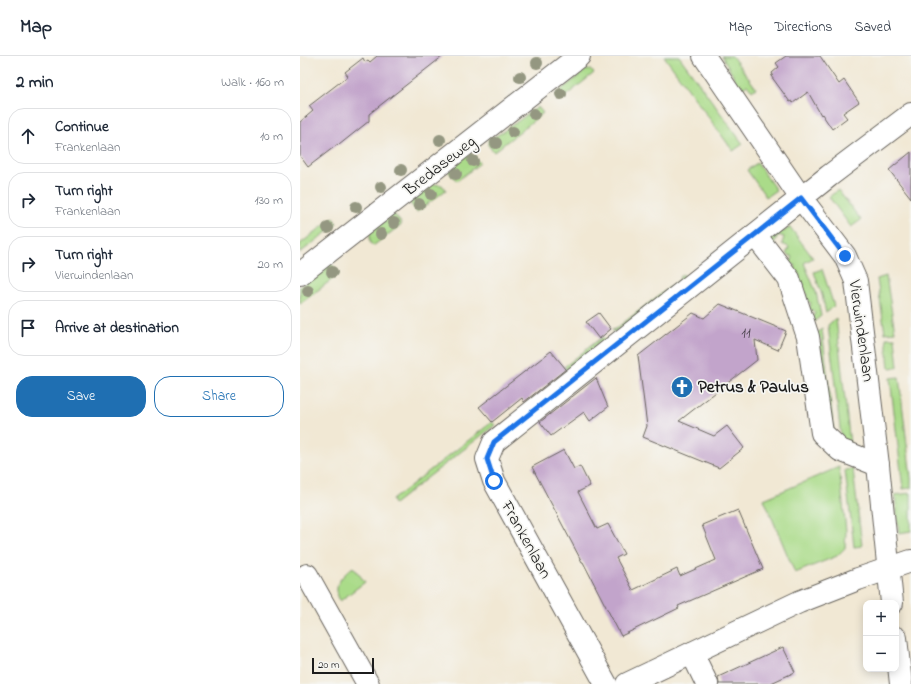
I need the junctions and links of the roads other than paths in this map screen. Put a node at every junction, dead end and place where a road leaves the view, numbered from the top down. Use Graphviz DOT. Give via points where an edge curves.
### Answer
graph roads {
  1 [pos="579,56"];
  2 [pos="704,56"];
  3 [pos="911,114"];
  4 [pos="801,198"];
  5 [pos="755,235"];
  6 [pos="300,274"];
  7 [pos="878,465"];
  8 [pos="911,561"];
  9 [pos="888,569"];
  10 [pos="307,575"];
  11 [pos="892,600"];
  12 [pos="692,653"];
  13 [pos="899,666"];
  14 [pos="368,684"];
  15 [pos="606,684"];
  16 [pos="627,684"];
  17 [pos="707,684"];
  18 [pos="901,684"];
  1 -- 6 [label="street, Bredaseweg"];
  2 -- 4 [label="street, Vierwindenlaan"];
  3 -- 4 [label="street, Frankenlaan"];
  4 -- 5 [label="street, Frankenlaan"];
  4 -- 7 [label="street, Vierwindenlaan" via="845,256 856,280"];
  5 -- 7 [label="street" via="789,279 808,337 822,433 840,450"];
  5 -- 15 [label="street, Frankenlaan" via="494,442 487,459 494,481"];
  7 -- 9 [label="street, Vierwindenlaan"];
  8 -- 9 [label="street"];
  9 -- 11 [label="street, Vierwindenlaan"];
  9 -- 12 [label="street" via="799,602"];
  10 -- 14 [label="street"];
  12 -- 16 [label="street"];
  12 -- 17 [label="street"];
  13 -- 18 [label="street"];
}
